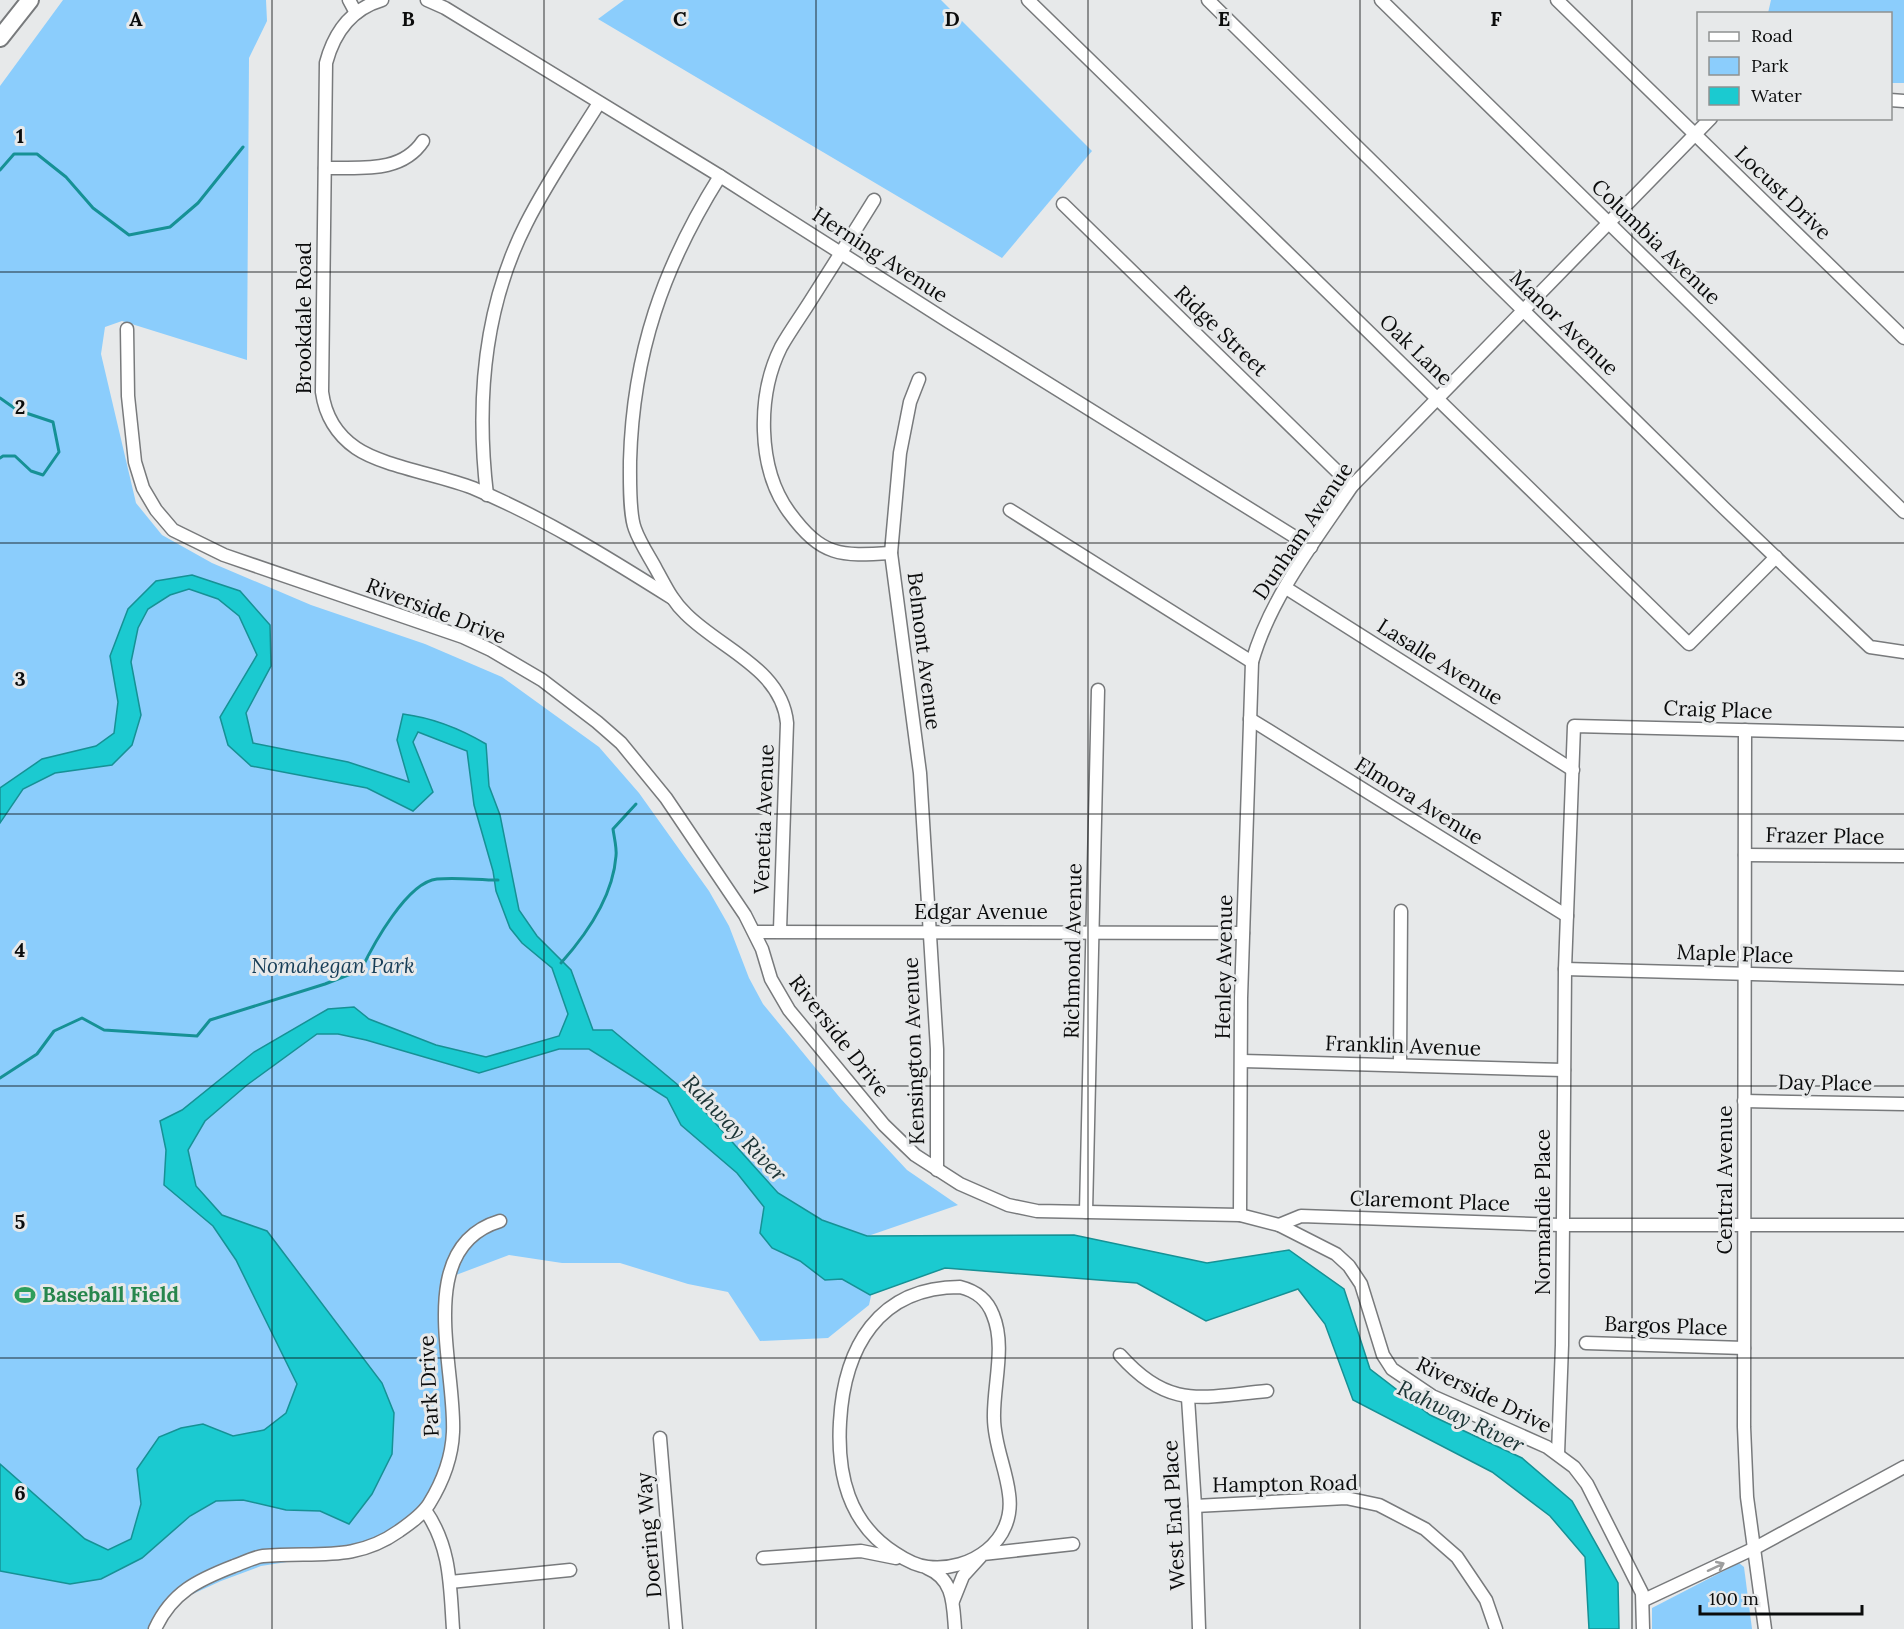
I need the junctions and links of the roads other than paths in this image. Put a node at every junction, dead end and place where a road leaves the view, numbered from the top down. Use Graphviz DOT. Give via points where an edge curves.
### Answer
graph roads {
  1 [pos="30,0"];
  2 [pos="349,0"];
  3 [pos="382,0"];
  4 [pos="427,0"];
  5 [pos="1028,0"];
  6 [pos="1208,0"];
  7 [pos="1381,0"];
  8 [pos="1557,0"];
  9 [pos="356,13"];
  10 [pos="2,32"];
  11 [pos="599,103"];
  12 [pos="1709,120"];
  13 [pos="1695,134"];
  14 [pos="423,141"];
  15 [pos="325,168"];
  16 [pos="720,176"];
  17 [pos="874,200"];
  18 [pos="1063,204"];
  19 [pos="1609,223"];
  20 [pos="841,253"];
  21 [pos="1524,312"];
  22 [pos="127,329"];
  23 [pos="1904,338"];
  24 [pos="919,379"];
  25 [pos="1437,398"];
  26 [pos="1352,486"];
  27 [pos="488,495"];
  28 [pos="1010,510"];
  29 [pos="1904,512"];
  30 [pos="1311,547"];
  31 [pos="891,553"];
  32 [pos="1776,557"];
  33 [pos="1286,588"];
  34 [pos="672,598"];
  35 [pos="1904,652"];
  36 [pos="1252,662"];
  37 [pos="1098,690"];
  38 [pos="1250,719"];
  39 [pos="1745,730"];
  40 [pos="1904,734"];
  41 [pos="1573,770"];
  42 [pos="1745,855"];
  43 [pos="1904,856"];
  44 [pos="1401,911"];
  45 [pos="1567,916"];
  46 [pos="780,930"];
  47 [pos="755,932"];
  48 [pos="930,932"];
  49 [pos="1093,933"];
  50 [pos="1243,933"];
  51 [pos="1565,969"];
  52 [pos="1745,974"];
  53 [pos="1904,978"];
  54 [pos="1242,1061"];
  55 [pos="1400,1065"];
  56 [pos="1564,1070"];
  57 [pos="1744,1101"];
  58 [pos="1904,1104"];
  59 [pos="937,1170"];
  60 [pos="1086,1212"];
  61 [pos="1240,1215"];
  62 [pos="500,1221"];
  63 [pos="1279,1225"];
  64 [pos="1563,1225"];
  65 [pos="1744,1225"];
  66 [pos="1904,1226"];
  67 [pos="1586,1343"];
  68 [pos="1744,1348"];
  69 [pos="1120,1355"];
  70 [pos="1267,1391"];
  71 [pos="1188,1398"];
  72 [pos="660,1438"];
  73 [pos="1558,1454"];
  74 [pos="1904,1467"];
  75 [pos="1195,1506"];
  76 [pos="425,1510"];
  77 [pos="1073,1544"];
  78 [pos="1755,1548"];
  79 [pos="983,1554"];
  80 [pos="763,1558"];
  81 [pos="925,1567"];
  82 [pos="570,1570"];
  83 [pos="450,1582"];
  84 [pos="1644,1600"];
  85 [pos="953,1602"];
  86 [pos="155,1629"];
  87 [pos="453,1629"];
  88 [pos="676,1629"];
  89 [pos="955,1629"];
  90 [pos="1198,1629"];
  91 [pos="1496,1629"];
  92 [pos="1643,1629"];
  93 [pos="1765,1629"];
  1 -- 10 [label="main road"];
  2 -- 9 [label="street"];
  3 -- 9 [label="street"];
  4 -- 11 [label="street, Herning Avenue"];
  5 -- 25 [label="street, Oak Lane"];
  6 -- 21 [label="street, Manor Avenue"];
  7 -- 19 [label="street, Columbia Avenue"];
  8 -- 13 [label="street, Locust Drive"];
  9 -- 15 [label="street, Brookdale Road" via="336,35 326,63"];
  11 -- 16 [label="street, Herning Avenue"];
  11 -- 27 [label="street" via="525,226 494,312 481,403"];
  12 -- 13 [label="street, Dunham Avenue"];
  13 -- 19 [label="street, Dunham Avenue"];
  13 -- 23 [label="street, Locust Drive"];
  14 -- 15 [label="street" via="409,158 391,166"];
  15 -- 27 [label="street, Brookdale Road" via="322,392 331,422 345,440 365,453"];
  16 -- 20 [label="street, Herning Avenue"];
  16 -- 34 [label="street" via="692,221 658,298 639,369 631,422 634,527"];
  17 -- 20 [label="street"];
  18 -- 26 [label="street, Ridge Street"];
  19 -- 21 [label="street, Dunham Avenue"];
  19 -- 29 [label="street, Columbia Avenue"];
  20 -- 30 [label="street, Herning Avenue"];
  20 -- 31 [label="street" via="775,363 764,419 766,450 780,500 817,543 847,556"];
  21 -- 25 [label="street, Dunham Avenue"];
  21 -- 32 [label="street, Manor Avenue"];
  22 -- 47 [label="street, Riverside Drive" via="128,396 135,462 151,503 173,530 224,555 463,637 542,680 597,722 644,771"];
  24 -- 31 [label="street, Belmont Avenue" via="900,453"];
  25 -- 26 [label="street, Dunham Avenue"];
  25 -- 32 [label="street, Oak Lane" via="1689,644"];
  26 -- 30 [label="street, Dunham Avenue"];
  27 -- 34 [label="street, Brookdale Road" via="590,546"];
  28 -- 36 [label="street"];
  30 -- 33 [label="street, Dunham Avenue"];
  31 -- 48 [label="street, Belmont Avenue" via="920,773"];
  32 -- 35 [label="street, Manor Avenue" via="1870,647"];
  33 -- 36 [label="street, Dunham Avenue" via="1260,633"];
  33 -- 41 [label="street, Lasalle Avenue"];
  34 -- 46 [label="street, Venetia Avenue" via="717,641 763,672 783,698 786,709"];
  36 -- 38 [label="street, Dunham Avenue"];
  37 -- 49 [label="street, Richmond Avenue"];
  38 -- 45 [label="street, Elmora Avenue"];
  38 -- 50 [label="street, Henley Avenue"];
  39 -- 40 [label="street, Craig Place"];
  39 -- 41 [label="street, Craig Place" via="1574,726"];
  39 -- 42 [label="street, Central Avenue"];
  41 -- 45 [label="street, Normandie Place"];
  42 -- 43 [label="street, Frazer Place"];
  42 -- 52 [label="street, Central Avenue"];
  44 -- 55 [label="street"];
  45 -- 51 [label="street, Normandie Place"];
  46 -- 47 [label="street, Edgar Avenue"];
  46 -- 48 [label="street, Edgar Avenue"];
  47 -- 59 [label="street, Riverside Drive" via="771,980 789,1010 884,1125"];
  48 -- 49 [label="street, Edgar Avenue"];
  48 -- 59 [label="street, Kensington Avenue" via="937,1049"];
  49 -- 50 [label="street, Edgar Avenue"];
  49 -- 60 [label="street, Richmond Avenue"];
  50 -- 54 [label="street, Henley Avenue"];
  51 -- 52 [label="street, Maple Place"];
  51 -- 56 [label="street, Normandie Place"];
  52 -- 53 [label="street, Maple Place"];
  52 -- 57 [label="street, Central Avenue"];
  54 -- 55 [label="street, Franklin Avenue"];
  54 -- 61 [label="street, Henley Avenue"];
  55 -- 56 [label="street, Franklin Avenue"];
  56 -- 64 [label="street, Normandie Place"];
  57 -- 58 [label="street, Day Place"];
  57 -- 65 [label="street, Central Avenue"];
  59 -- 60 [label="street, Riverside Drive" via="1008,1205 1037,1211"];
  60 -- 61 [label="street, Riverside Drive"];
  61 -- 63 [label="street, Riverside Drive"];
  62 -- 76 [label="street, Park Drive" via="469,1238 456,1254 448,1279 445,1323 453,1432 442,1477"];
  63 -- 64 [label="street, Claremont Place" via="1301,1216"];
  63 -- 73 [label="street, Riverside Drive" via="1317,1243 1349,1266 1366,1295 1383,1356 1401,1377 1432,1396"];
  64 -- 65 [label="street, Claremont Place"];
  64 -- 73 [label="street, Normandie Place"];
  65 -- 66 [label="street, Claremont Place"];
  65 -- 68 [label="street, Central Avenue"];
  67 -- 68 [label="street, Bargos Place"];
  68 -- 78 [label="street, Central Avenue" via="1747,1497"];
  69 -- 71 [label="street" via="1148,1382"];
  70 -- 71 [label="street"];
  71 -- 75 [label="street, West End Place"];
  72 -- 88 [label="street, Doering Way"];
  73 -- 84 [label="street" via="1587,1484"];
  74 -- 78 [label="street"];
  75 -- 90 [label="street, West End Place"];
  75 -- 91 [label="street, Hampton Road" via="1346,1498 1379,1505 1425,1529 1457,1557 1486,1600"];
  76 -- 83 [label="street" via="443,1542"];
  76 -- 86 [label="street, Park Drive" via="381,1544 356,1552 261,1556 192,1583 159,1619"];
  77 -- 79 [label="street"];
  84 -- 78 [label="street, one-way"];
  78 -- 93 [label="street, Central Avenue"];
  79 -- 81 [label="street" via="955,1565"];
  79 -- 81 [label="street" via="999,1540 1010,1496 994,1431 997,1325 978,1293 950,1287 915,1295 874,1321 853,1356 841,1404 839,1463 849,1500 862,1523 880,1542"];
  79 -- 85 [label="street" via="963,1576"];
  80 -- 81 [label="street" via="861,1551"];
  81 -- 85 [label="street" via="945,1581"];
  82 -- 83 [label="street"];
  83 -- 87 [label="street"];
  84 -- 92 [label="street"];
  85 -- 89 [label="street"];
}
